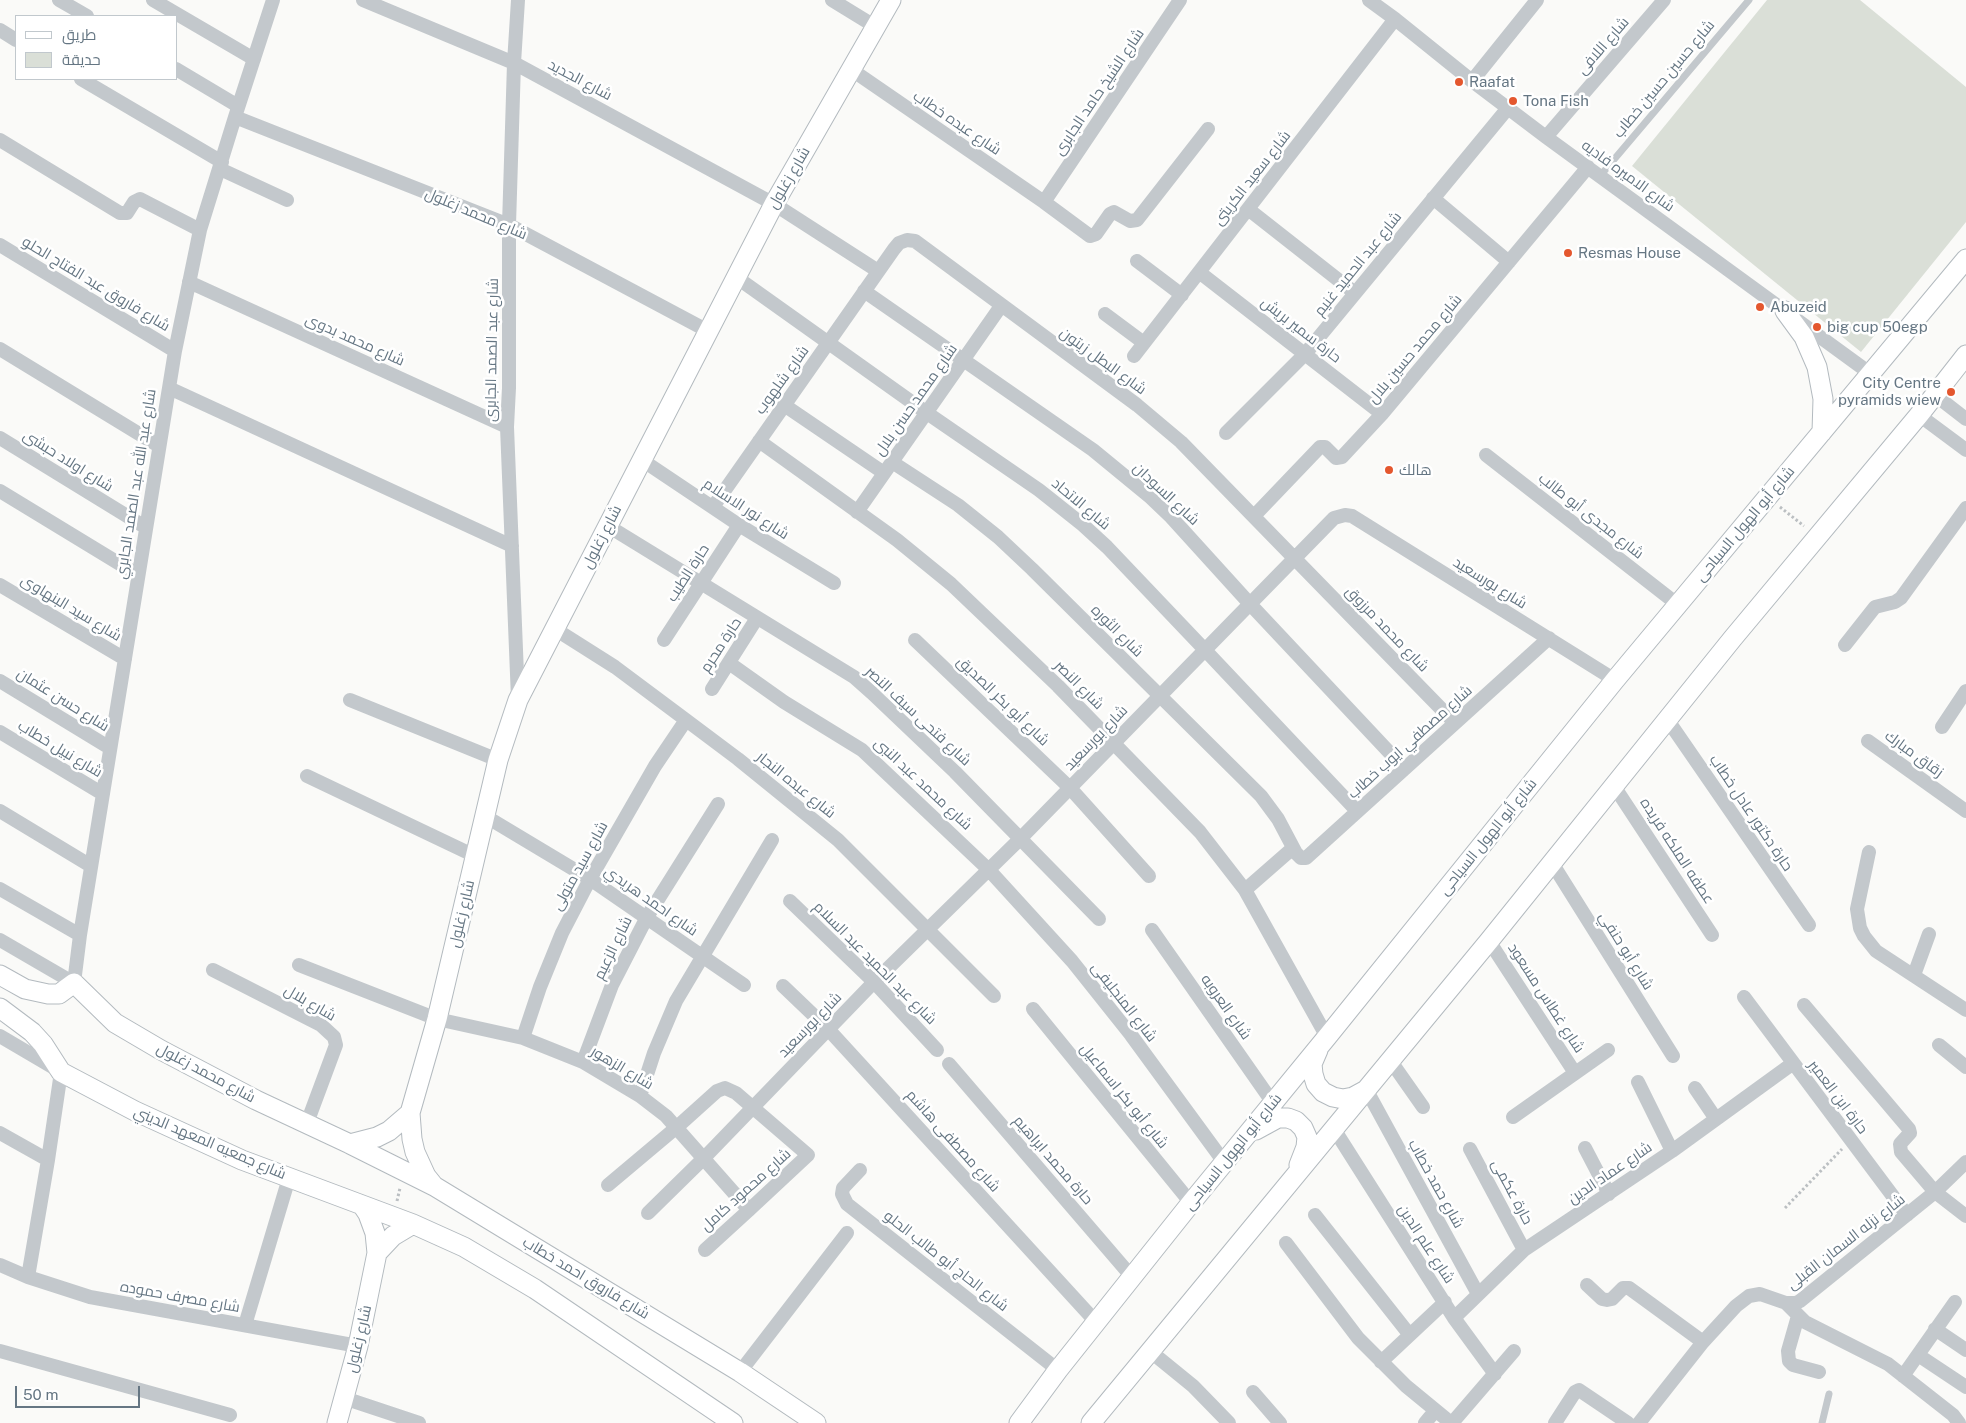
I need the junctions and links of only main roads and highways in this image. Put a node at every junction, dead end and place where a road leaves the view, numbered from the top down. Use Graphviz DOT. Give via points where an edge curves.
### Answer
graph roads {
  1 [pos="891,0"];
  2 [pos="1966,259"];
  3 [pos="1785,311"];
  4 [pos="1966,356"];
  5 [pos="1822,432"];
  6 [pos="0,975"];
  7 [pos="0,1008"];
  8 [pos="1323,1042"];
  9 [pos="1366,1089"];
  10 [pos="410,1113"];
  11 [pos="1246,1136"];
  12 [pos="350,1144"];
  13 [pos="1294,1177"];
  14 [pos="434,1186"];
  15 [pos="362,1205"];
  16 [pos="413,1224"];
  17 [pos="377,1253"];
  18 [pos="337,1423"];
  19 [pos="732,1423"];
  20 [pos="816,1423"];
  21 [pos="1019,1423"];
  22 [pos="1091,1423"];
  1 -- 10 [label="main road, شارع زغلول" via="774,204 518,700 498,760 437,1019"];
  2 -- 5 [label="main road, شارع أبو الهول السياحى"];
  3 -- 5 [label="main road" via="1804,338 1817,368 1823,399"];
  4 -- 9 [label="main road"];
  5 -- 8 [label="main road, شارع أبو الهول السياحى" via="1677,604"];
  6 -- 12 [label="main road, شارع محمد زغلول" via="25,989 48,994 59,994 74,983 115,1023 208,1076"];
  7 -- 15 [label="main road, شارع جمعيه المعهد الديني" via="32,1032 61,1072 188,1136"];
  8 -- 9 [label="main road" via="1312,1064 1316,1084 1323,1092 1343,1099"];
  8 -- 11 [label="main road, شارع أبو الهول السياحى"];
  9 -- 13 [label="main road"];
  10 -- 12 [label="main road" via="377,1137"];
  10 -- 14 [label="main road, شارع زغلول" via="415,1152"];
  11 -- 13 [label="main road" via="1278,1118 1296,1121 1303,1128 1306,1147"];
  11 -- 21 [label="main road, شارع أبو الهول السياحى" via="1132,1276"];
  12 -- 14 [label="main road, شارع فاروق احمد خطاب"];
  13 -- 22 [label="main road"];
  14 -- 20 [label="main road, شارع فاروق احمد خطاب" via="740,1372"];
  15 -- 16 [label="main road"];
  15 -- 17 [label="main road, شارع زغلول" via="372,1223"];
  16 -- 17 [label="main road" via="393,1236"];
  16 -- 19 [label="main road" via="512,1274"];
  17 -- 18 [label="main road, شارع زغلول" via="358,1346"];
}
